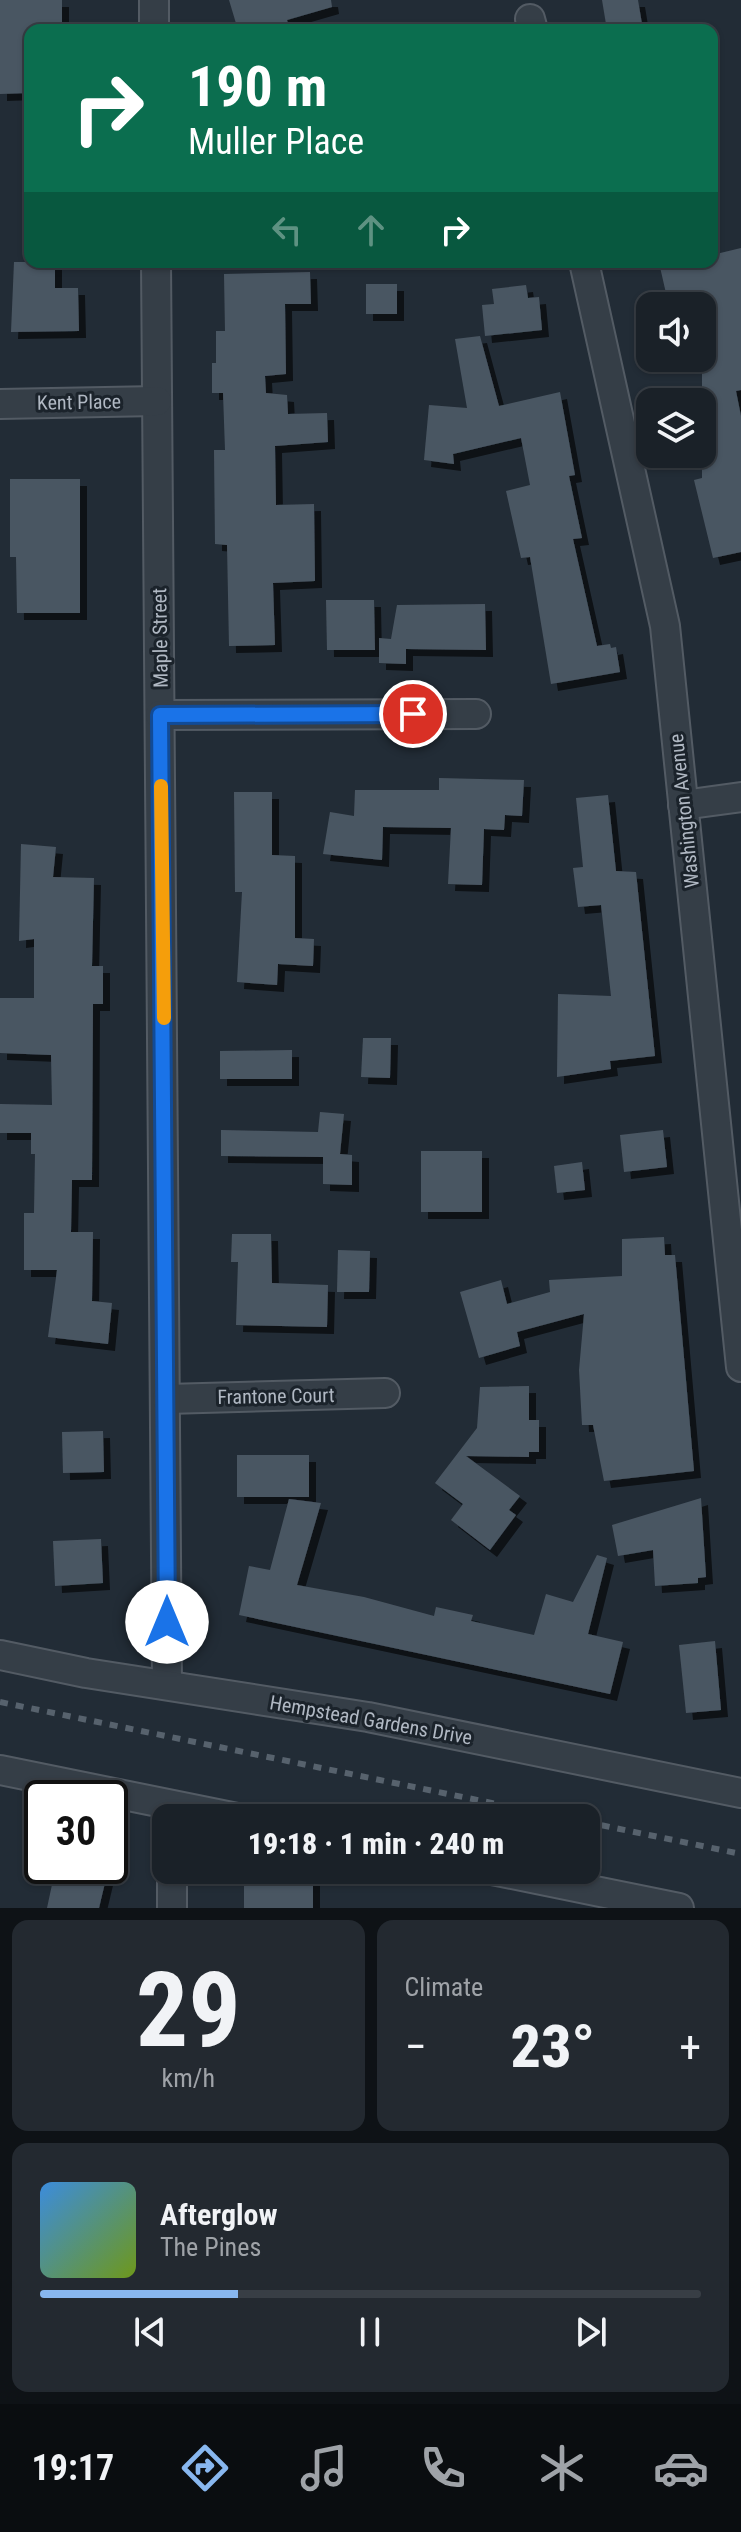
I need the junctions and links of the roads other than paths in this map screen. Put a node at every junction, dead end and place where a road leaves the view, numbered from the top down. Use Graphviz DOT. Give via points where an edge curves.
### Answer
graph roads {
  1 [pos="154,0"];
  2 [pos="154,24"];
  3 [pos="156,268"];
  4 [pos="585,268"];
  5 [pos="157,401"];
  6 [pos="0,404"];
  7 [pos="476,714"];
  8 [pos="160,715"];
  9 [pos="741,797"];
  10 [pos="683,805"];
  11 [pos="741,1367"];
  12 [pos="385,1393"];
  13 [pos="167,1399"];
  14 [pos="0,1655"];
  15 [pos="167,1685"];
  16 [pos="0,1770"];
  17 [pos="741,1793"];
  18 [pos="152,1806"];
  19 [pos="172,1884"];
  20 [pos="561,1884"];
  21 [pos="172,1908"];
  22 [pos="679,1908"];
  1 -- 2 [label="street"];
  3 -- 5 [label="street, Maple Street"];
  4 -- 10 [label="street, Washington Avenue" via="665,626"];
  5 -- 6 [label="street, Kent Place"];
  5 -- 8 [label="street, Maple Street"];
  7 -- 8 [label="street"];
  8 -- 13 [label="street, Maple Street"];
  9 -- 10 [label="street"];
  10 -- 11 [label="street, Washington Avenue"];
  12 -- 13 [label="street, Frantone Court"];
  13 -- 15 [label="street, Maple Street"];
  14 -- 15 [label="street, Hempstead Gardens Drive"];
  15 -- 17 [label="street, Hempstead Gardens Drive" via="368,1717"];
  16 -- 18 [label="street"];
  19 -- 21 [label="street"];
  20 -- 22 [label="street"];
}
